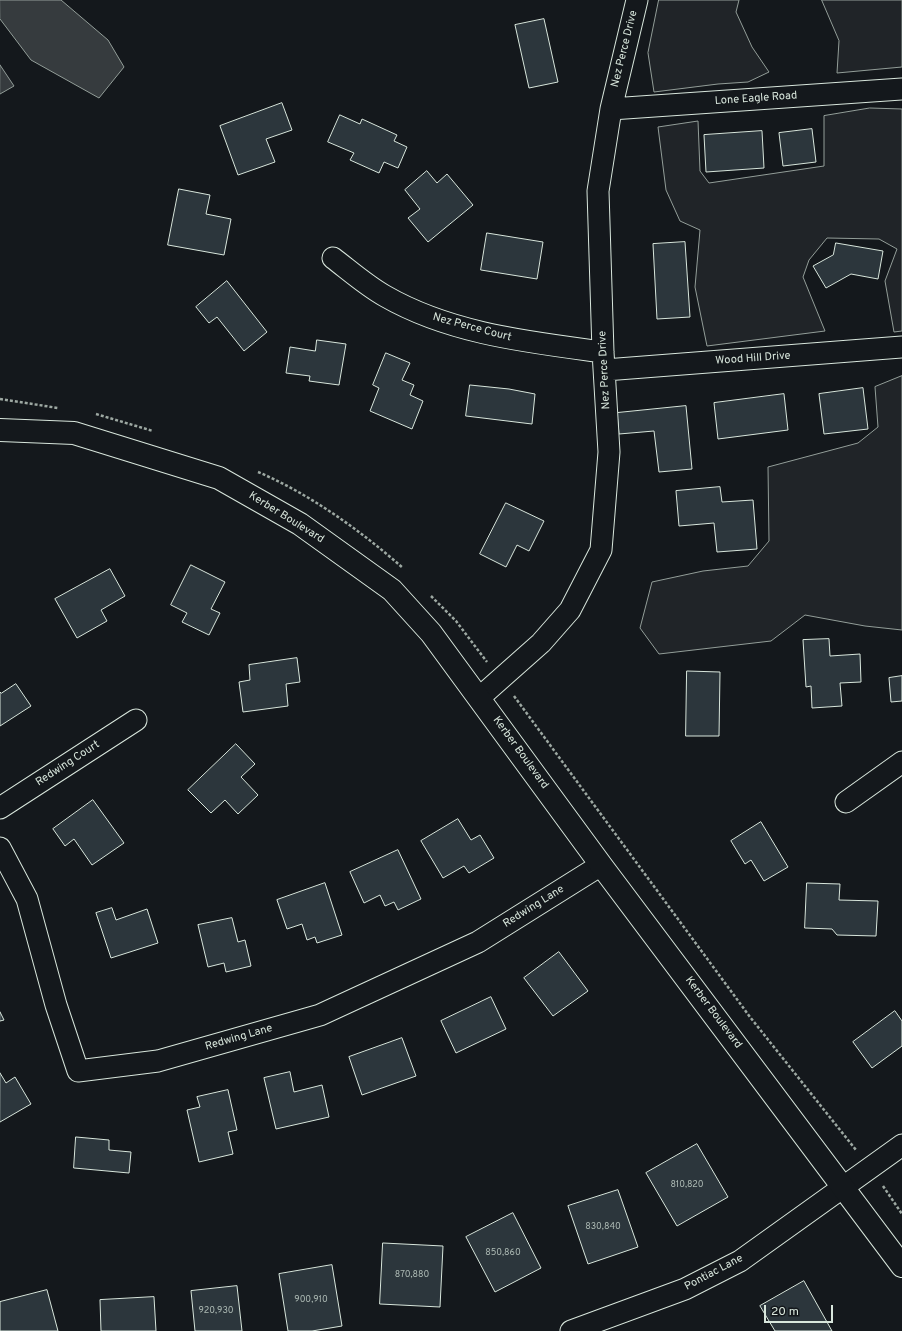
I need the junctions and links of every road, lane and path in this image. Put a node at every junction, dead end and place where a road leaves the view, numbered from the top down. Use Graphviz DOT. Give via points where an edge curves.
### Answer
graph roads {
  1 [pos="637,0"];
  2 [pos="902,90"];
  3 [pos="611,109"];
  4 [pos="333,258"];
  5 [pos="902,347"];
  6 [pos="604,361"];
  7 [pos="0,430"];
  8 [pos="479,698"];
  9 [pos="136,720"];
  10 [pos="902,762"];
  11 [pos="846,802"];
  12 [pos="0,808"];
  13 [pos="0,848"];
  14 [pos="601,865"];
  15 [pos="902,1145"];
  16 [pos="844,1188"];
  17 [pos="902,1266"];
  18 [pos="571,1331"];
  1 -- 3 [label="street, Nez Perce Drive"];
  2 -- 3 [label="street, Lone Eagle Road"];
  3 -- 6 [label="street, Nez Perce Drive" via="598,191"];
  4 -- 6 [label="street, Nez Perce Court" via="385,296 433,318"];
  5 -- 6 [label="street, Wood Hill Drive"];
  6 -- 8 [label="street, Nez Perce Drive" via="609,452 601,550 570,610 541,643"];
  7 -- 8 [label="street, Kerber Boulevard" via="74,433 219,478 300,524 392,590 431,633"];
  8 -- 14 [label="street, Kerber Boulevard"];
  9 -- 12 [label="street, Redwing Court"];
  10 -- 11 [label="street"];
  13 -- 14 [label="street, Redwing Lane" via="27,899 56,1005 78,1071 158,1061 320,1015 478,942"];
  14 -- 16 [label="street, Kerber Boulevard"];
  15 -- 16 [label="street, Pontiac Lane"];
  16 -- 17 [label="street, Kerber Boulevard"];
  16 -- 18 [label="street, Pontiac Lane" via="740,1261 685,1289"];
}
